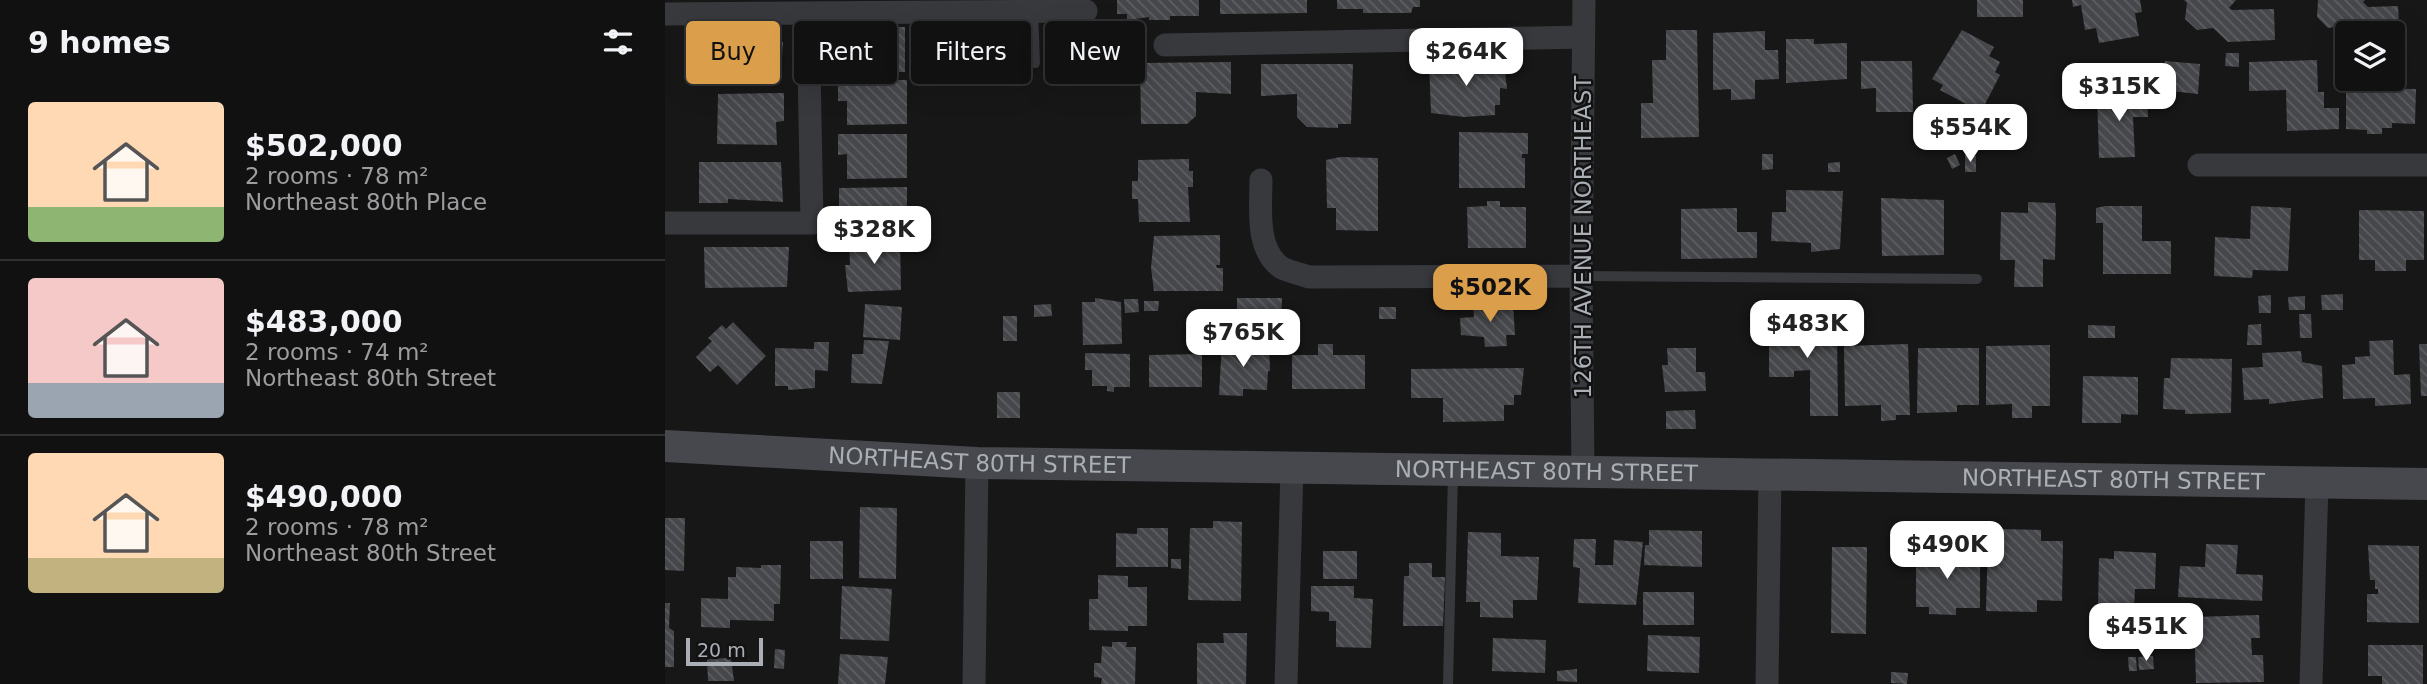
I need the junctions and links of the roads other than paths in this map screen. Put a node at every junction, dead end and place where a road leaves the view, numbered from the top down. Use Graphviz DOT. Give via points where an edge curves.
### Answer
graph roads {
  1 [pos="1584,0"];
  2 [pos="1034,11"];
  3 [pos="1086,12"];
  4 [pos="665,14"];
  5 [pos="808,15"];
  6 [pos="1583,37"];
  7 [pos="1165,45"];
  8 [pos="1035,63"];
  9 [pos="2199,165"];
  10 [pos="2427,165"];
  11 [pos="1261,180"];
  12 [pos="665,223"];
  13 [pos="1581,275"];
  14 [pos="1977,279"];
  15 [pos="665,446"];
  16 [pos="977,463"];
  17 [pos="1292,469"];
  18 [pos="1453,472"];
  19 [pos="1583,473"];
  20 [pos="1770,475"];
  21 [pos="2317,483"];
  22 [pos="2427,484"];
  23 [pos="974,684"];
  24 [pos="1286,684"];
  25 [pos="1448,684"];
  26 [pos="1767,684"];
  27 [pos="2311,684"];
  1 -- 6 [label="street, 126TH AVENUE NORTHEAST"];
  2 -- 3 [label="street"];
  2 -- 5 [label="street"];
  2 -- 8 [label="lane"];
  4 -- 5 [label="street"];
  5 -- 12 [label="street" via="812,223"];
  6 -- 7 [label="street"];
  6 -- 13 [label="street, 126TH AVENUE NORTHEAST"];
  9 -- 10 [label="street"];
  11 -- 13 [label="street" via="1261,229 1268,254 1282,268 1309,277"];
  13 -- 14 [label="lane"];
  13 -- 19 [label="street, 126TH AVENUE NORTHEAST"];
  15 -- 16 [label="street, NORTHEAST 80TH STREET"];
  16 -- 17 [label="street, NORTHEAST 80TH STREET"];
  16 -- 23 [label="street"];
  17 -- 18 [label="street, NORTHEAST 80TH STREET"];
  17 -- 24 [label="street"];
  18 -- 19 [label="street, NORTHEAST 80TH STREET"];
  18 -- 25 [label="lane"];
  19 -- 20 [label="street, NORTHEAST 80TH STREET"];
  20 -- 21 [label="street, NORTHEAST 80TH STREET"];
  20 -- 26 [label="street"];
  21 -- 22 [label="street, NORTHEAST 80TH STREET"];
  21 -- 27 [label="street"];
}
